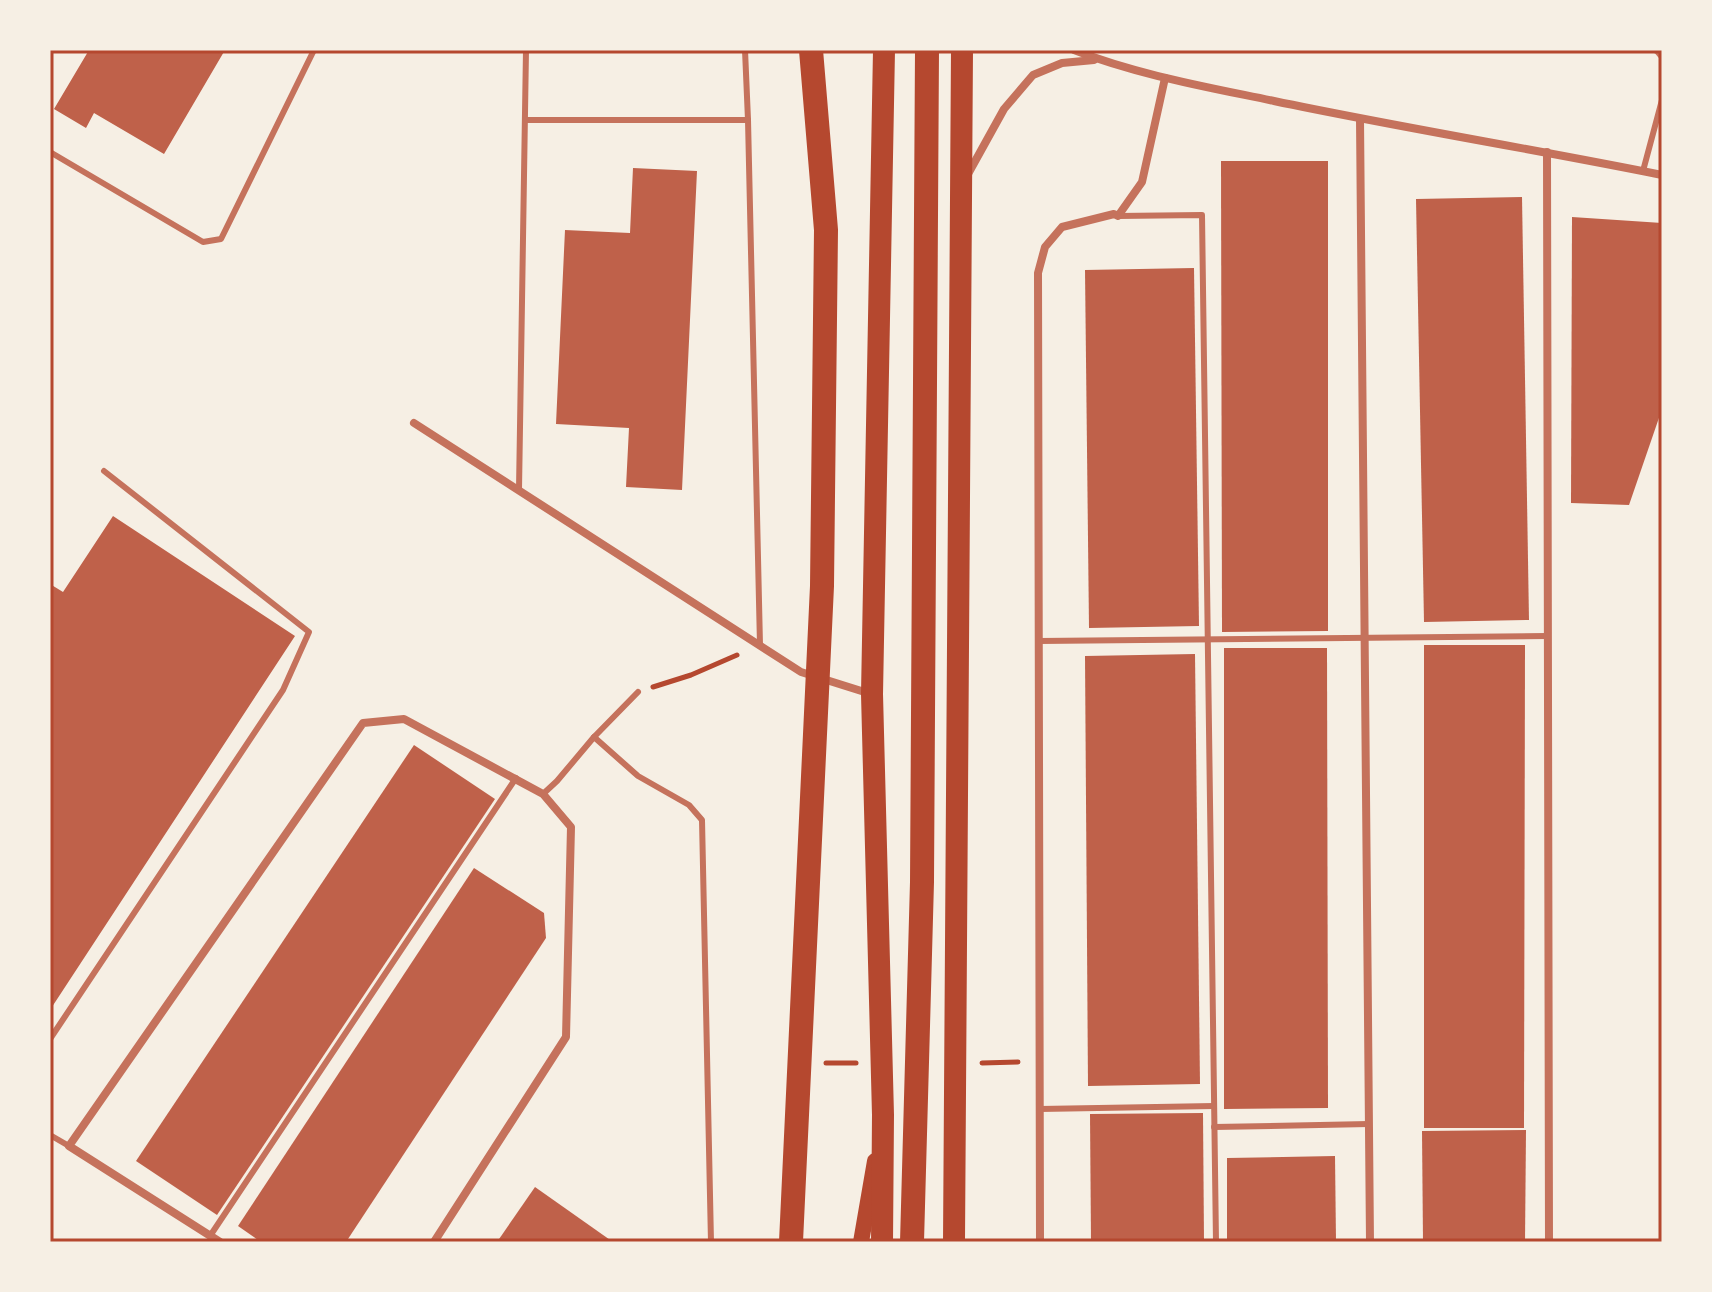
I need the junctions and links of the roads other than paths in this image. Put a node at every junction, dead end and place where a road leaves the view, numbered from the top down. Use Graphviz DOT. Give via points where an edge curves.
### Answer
graph roads {
  1 [pos="314,50"];
  2 [pos="526,50"];
  3 [pos="745,50"];
  4 [pos="811,50"];
  5 [pos="884,50"];
  6 [pos="927,50"];
  7 [pos="962,50"];
  8 [pos="1074,50"];
  9 [pos="1654,50"];
  10 [pos="1662,57"];
  11 [pos="1099,60"];
  12 [pos="1165,78"];
  13 [pos="1662,100"];
  14 [pos="1360,119"];
  15 [pos="526,120"];
  16 [pos="748,120"];
  17 [pos="50,152"];
  18 [pos="1547,152"];
  19 [pos="1643,171"];
  20 [pos="1662,175"];
  21 [pos="960,190"];
  22 [pos="1118,216"];
  23 [pos="414,423"];
  24 [pos="104,471"];
  25 [pos="519,490"];
  26 [pos="1547,636"];
  27 [pos="1365,638"];
  28 [pos="1208,640"];
  29 [pos="1039,641"];
  30 [pos="760,645"];
  31 [pos="638,692"];
  32 [pos="872,694"];
  33 [pos="594,737"];
  34 [pos="516,778"];
  35 [pos="543,794"];
  36 [pos="50,1039"];
  37 [pos="1214,1106"];
  38 [pos="1040,1109"];
  39 [pos="883,1115"];
  40 [pos="1369,1124"];
  41 [pos="1214,1127"];
  42 [pos="50,1135"];
  43 [pos="69,1146"];
  44 [pos="210,1236"];
  45 [pos="220,1242"];
  46 [pos="434,1242"];
  47 [pos="711,1242"];
  48 [pos="791,1242"];
  49 [pos="861,1242"];
  50 [pos="882,1242"];
  51 [pos="912,1242"];
  52 [pos="954,1242"];
  53 [pos="1040,1242"];
  54 [pos="1216,1242"];
  55 [pos="1370,1242"];
  56 [pos="1549,1242"];
  1 -- 17 [label="lane" via="221,239 203,242"];
  2 -- 15 [label="lane"];
  3 -- 16 [label="lane"];
  4 -- 48 [label="highway" via="826,230 822,586"];
  5 -- 32 [label="highway"];
  6 -- 51 [label="highway" via="922,882"];
  7 -- 21 [label="highway"];
  8 -- 11 [label="street"];
  9 -- 10 [label="lane"];
  11 -- 12 [label="street"];
  11 -- 21 [label="street" via="1062,63 1033,75 1004,109"];
  12 -- 14 [label="street"];
  12 -- 22 [label="street" via="1142,182"];
  13 -- 19 [label="lane"];
  14 -- 18 [label="street"];
  14 -- 27 [label="street"];
  15 -- 16 [label="lane"];
  15 -- 25 [label="lane"];
  16 -- 30 [label="lane"];
  18 -- 19 [label="street"];
  18 -- 26 [label="street"];
  19 -- 20 [label="street"];
  21 -- 52 [label="highway"];
  22 -- 28 [label="lane" via="1202,215"];
  22 -- 29 [label="street" via="1062,227 1045,247 1038,273"];
  23 -- 25 [label="street"];
  24 -- 36 [label="lane" via="309,632 283,690"];
  25 -- 30 [label="street"];
  26 -- 27 [label="lane"];
  26 -- 56 [label="street"];
  27 -- 28 [label="lane"];
  27 -- 40 [label="street"];
  28 -- 29 [label="lane"];
  28 -- 37 [label="lane"];
  29 -- 38 [label="street"];
  30 -- 32 [label="street" via="801,672"];
  31 -- 33 [label="lane"];
  32 -- 39 [label="highway"];
  33 -- 35 [label="lane"];
  33 -- 47 [label="lane" via="638,776 689,805 702,820"];
  34 -- 35 [label="street"];
  34 -- 43 [label="street" via="404,719 363,723"];
  34 -- 44 [label="lane"];
  35 -- 46 [label="street" via="571,827 566,1037"];
  37 -- 38 [label="lane"];
  37 -- 41 [label="lane"];
  38 -- 53 [label="street"];
  39 -- 49 [label="main road"];
  39 -- 50 [label="highway"];
  40 -- 41 [label="lane"];
  40 -- 55 [label="street"];
  41 -- 54 [label="lane"];
  42 -- 43 [label="lane"];
  43 -- 44 [label="street"];
  44 -- 45 [label="street"];
}
